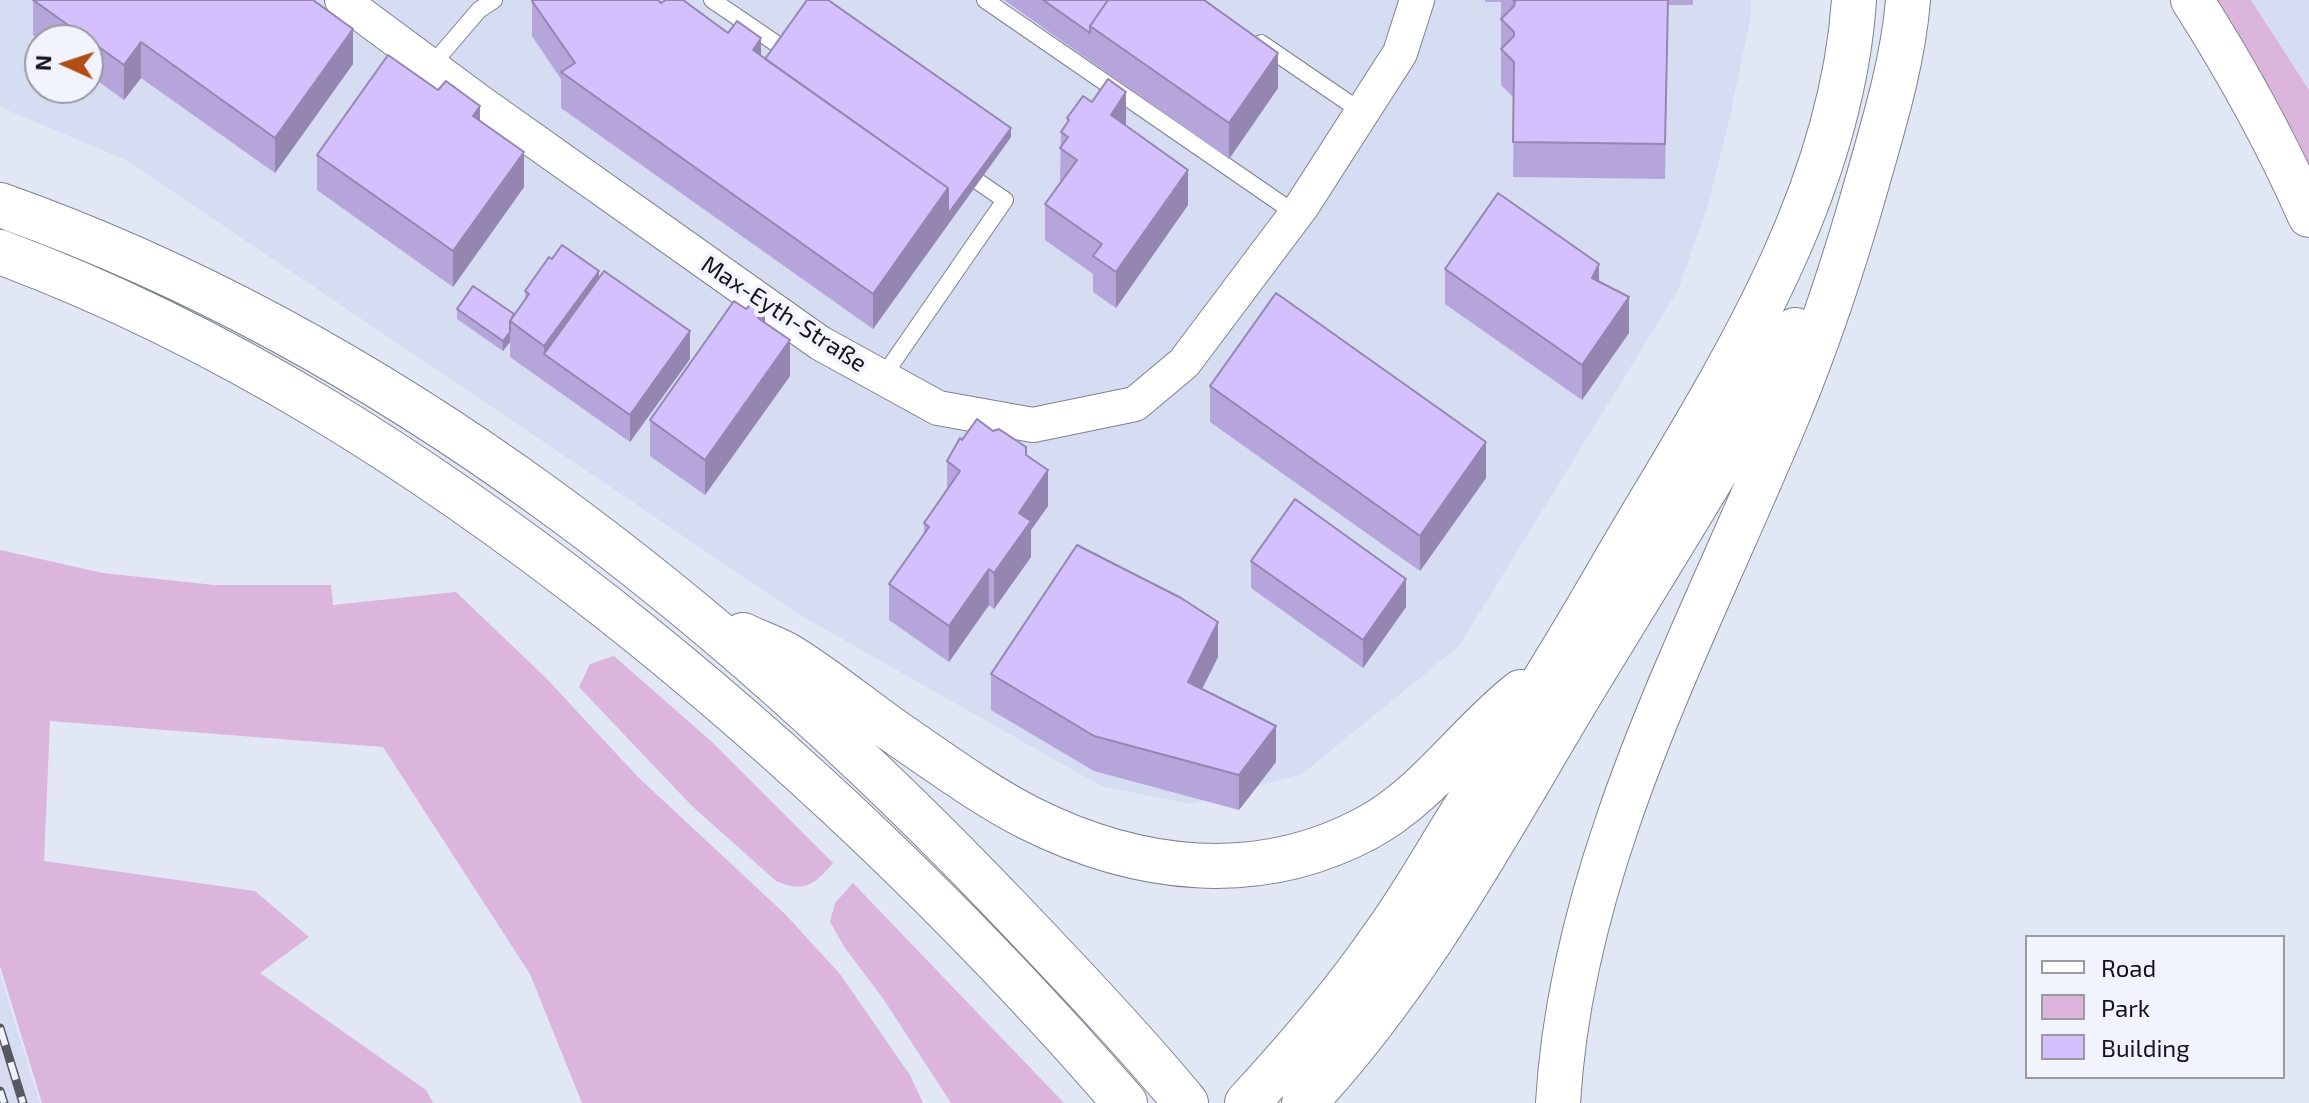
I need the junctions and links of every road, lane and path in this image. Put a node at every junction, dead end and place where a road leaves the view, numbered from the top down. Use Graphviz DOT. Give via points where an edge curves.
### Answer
graph roads {
  1 [pos="342,0"];
  2 [pos="494,0"];
  3 [pos="712,0"];
  4 [pos="985,0"];
  5 [pos="1417,0"];
  6 [pos="1854,0"];
  7 [pos="2192,0"];
  8 [pos="1909,2"];
  9 [pos="1249,34"];
  10 [pos="802,62"];
  11 [pos="431,66"];
  12 [pos="1362,112"];
  13 [pos="942,157"];
  14 [pos="0,205"];
  15 [pos="1296,214"];
  16 [pos="2309,216"];
  17 [pos="1853,232"];
  18 [pos="0,252"];
  19 [pos="882,378"];
  20 [pos="696,615"];
  21 [pos="1554,666"];
  22 [pos="1173,1087"];
  23 [pos="1125,1102"];
  24 [pos="1247,1103"];
  25 [pos="1304,1103"];
  26 [pos="1558,1103"];
  1 -- 11 [label="street, Max-Eyth-Straße"];
  2 -- 11 [label="lane"];
  3 -- 10 [label="lane"];
  4 -- 15 [label="lane"];
  5 -- 12 [label="street, Max-Eyth-Straße" via="1400,53"];
  6 -- 21 [label="highway" via="1824,158 1795,234 1723,376"];
  7 -- 16 [label="street" via="2228,57"];
  8 -- 17 [label="highway" via="1890,102"];
  9 -- 12 [label="lane"];
  11 -- 19 [label="street, Max-Eyth-Straße" via="820,343"];
  12 -- 15 [label="street, Max-Eyth-Straße"];
  13 -- 19 [label="lane" via="1005,200"];
  14 -- 20 [label="highway" via="179,278 363,376 569,516"];
  15 -- 19 [label="street, Max-Eyth-Straße" via="1184,363 1135,404 1033,425 938,408"];
  17 -- 25 [label="highway" via="1696,505 1432,940"];
  17 -- 26 [label="highway" via="1825,321 1666,691 1625,806 1569,999"];
  18 -- 23 [label="highway" via="160,320 254,368 441,484 544,558 668,656 898,859 1013,976"];
  20 -- 21 [label="highway" via="786,654 899,735 1028,817 1142,860 1194,866 1279,861 1368,827 1409,799 1492,715"];
  20 -- 22 [label="highway" via="930,826"];
  21 -- 24 [label="highway" via="1382,939 1310,1034"];
}
